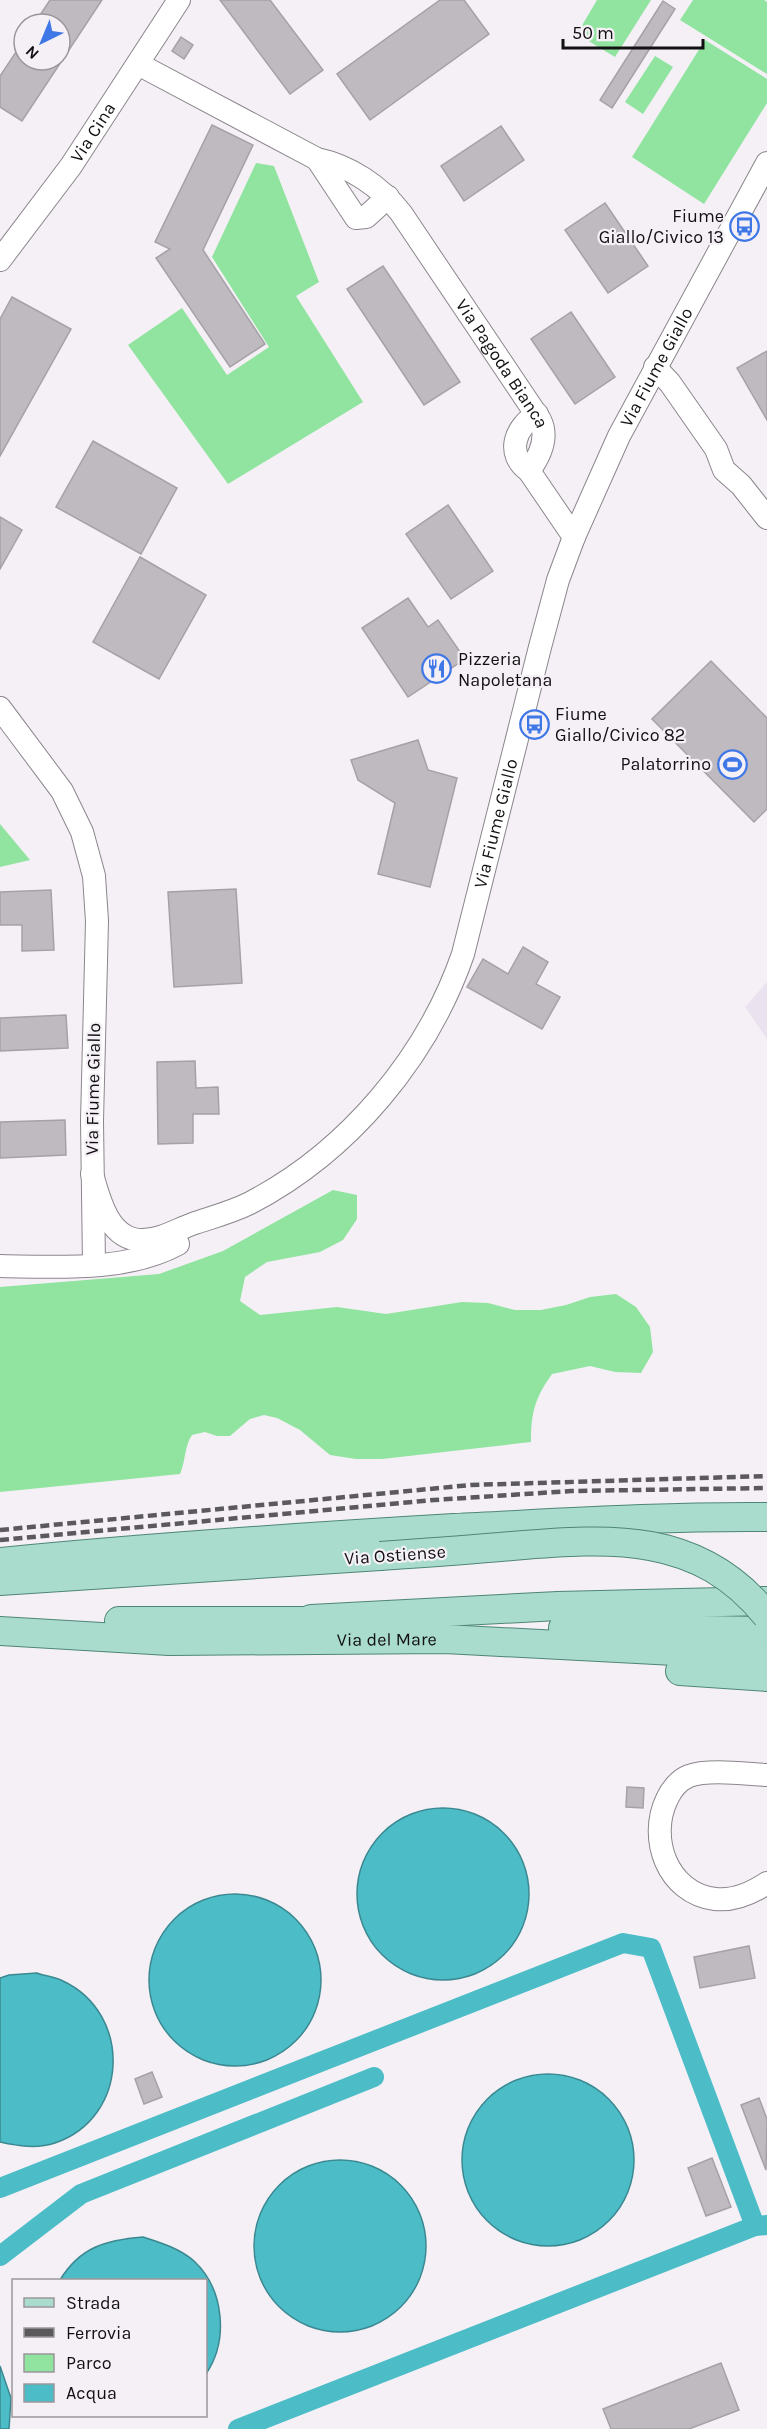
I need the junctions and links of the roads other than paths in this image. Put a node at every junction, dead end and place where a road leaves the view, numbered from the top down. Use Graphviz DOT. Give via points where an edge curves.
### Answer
graph roads {
  1 [pos="179,0"];
  2 [pos="138,64"];
  3 [pos="317,159"];
  4 [pos="767,163"];
  5 [pos="760,187"];
  6 [pos="388,197"];
  7 [pos="0,260"];
  8 [pos="655,367"];
  9 [pos="767,518"];
  10 [pos="574,537"];
  11 [pos="0,708"];
  12 [pos="92,1174"];
  13 [pos="221,1216"];
  14 [pos="94,1264"];
  15 [pos="0,1266"];
  16 [pos="767,1517"];
  17 [pos="0,1562"];
  18 [pos="0,1581"];
  19 [pos="767,1601"];
  20 [pos="767,1616"];
  21 [pos="285,1620"];
  22 [pos="3,1630"];
  23 [pos="767,1631"];
  24 [pos="322,1640"];
  25 [pos="767,1656"];
  26 [pos="767,1677"];
  27 [pos="767,1775"];
  28 [pos="767,1883"];
  1 -- 2 [label="street, Via Cina"];
  2 -- 3 [label="street, Via Pagoda Bianca"];
  2 -- 7 [label="street, Via Cina" via="71,165"];
  3 -- 6 [label="street, Via Pagoda Bianca" via="344,166"];
  3 -- 6 [label="street, Via Pagoda Bianca" via="356,218 366,217"];
  4 -- 5 [label="street, Via Fiume Giallo"];
  5 -- 8 [label="street, Via Fiume Giallo"];
  6 -- 10 [label="street, Via Pagoda Bianca" via="537,414 545,437 529,471"];
  8 -- 9 [label="street" via="716,450 724,470"];
  8 -- 10 [label="street, Via Fiume Giallo"];
  10 -- 13 [label="street, Via Fiume Giallo" via="558,580 463,954 439,1012 380,1099 342,1137 275,1189"];
  11 -- 12 [label="street, Via Fiume Giallo" via="66,798 87,847 94,876 97,921"];
  12 -- 13 [label="street, Via Fiume Giallo" via="105,1214 132,1239 158,1238"];
  12 -- 14 [label="street, Via Fiume Giallo"];
  13 -- 14 [label="street, Via Fiume Giallo" via="160,1252"];
  14 -- 15 [label="street, Via Fiume Giallo"];
  16 -- 17 [label="main road, Via Ostiense" via="702,1516 257,1539"];
  18 -- 20 [label="main road, Via Ostiense, bridge" via="582,1541 648,1544 682,1553 716,1569 739,1586"];
  19 -- 21 [label="main road" via="558,1606"];
  21 -- 22 [label="main road, Via del Mare" via="112,1621"];
  21 -- 23 [label="main road, Via del Mare"];
  22 -- 24 [label="main road, Via del Mare" via="169,1641"];
  24 -- 25 [label="main road, Via del Mare" via="488,1641"];
  24 -- 26 [label="main road"];
  27 -- 28 [label="street" via="710,1774 684,1778 669,1795 658,1831 661,1851 671,1871 695,1892 714,1899 734,1897"];
}
